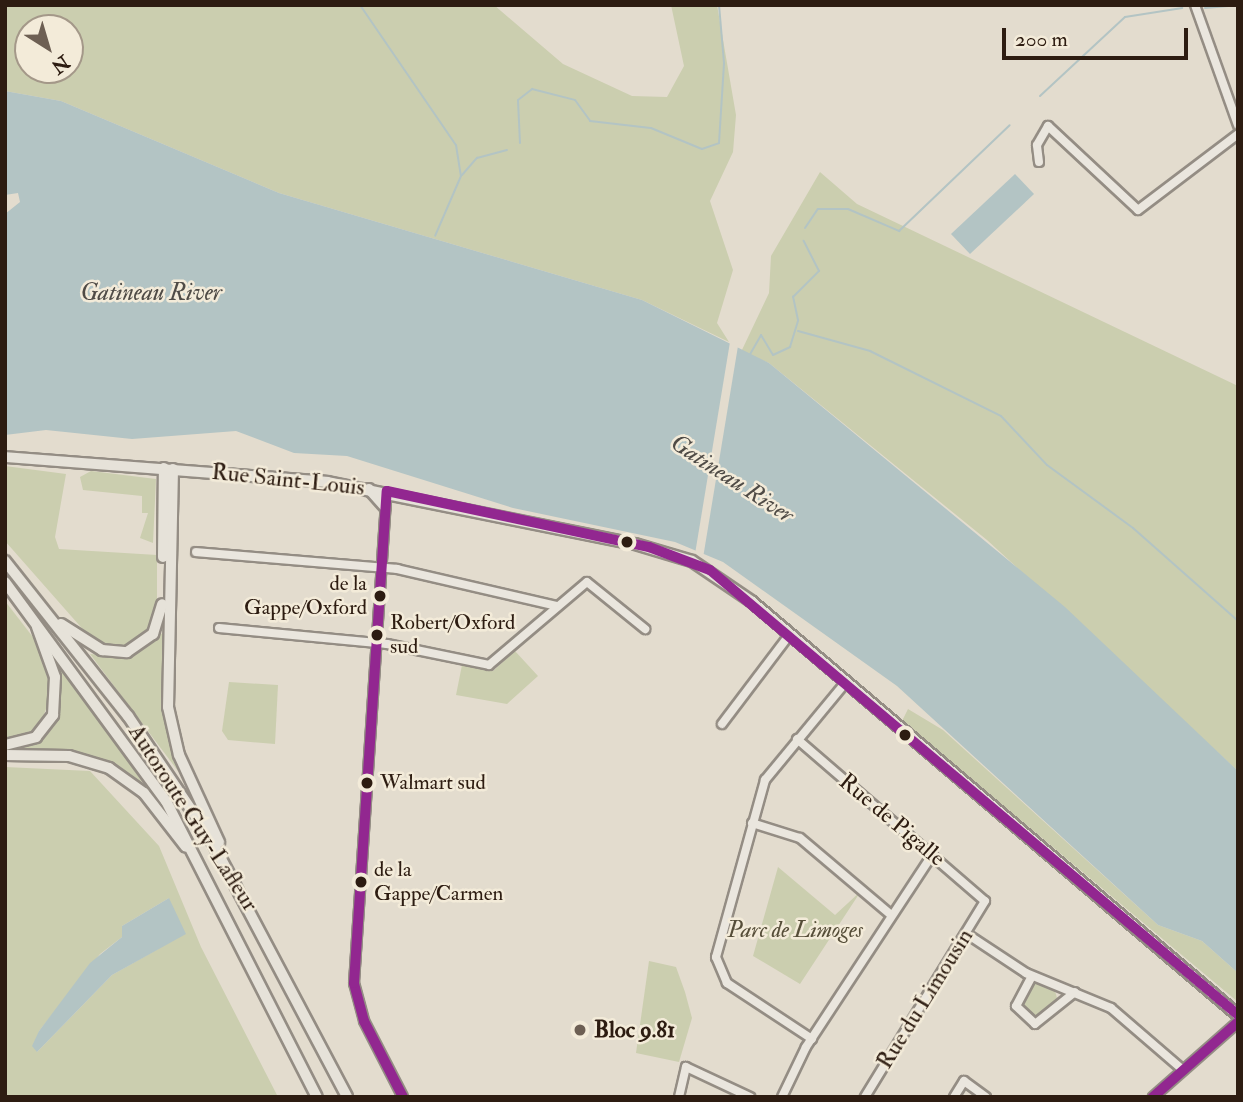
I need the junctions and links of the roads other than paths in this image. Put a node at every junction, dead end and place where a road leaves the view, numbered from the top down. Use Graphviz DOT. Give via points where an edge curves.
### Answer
graph roads {
  1 [pos="1195,5"];
  2 [pos="1238,125"];
  3 [pos="1238,134"];
  4 [pos="1039,162"];
  5 [pos="5,457"];
  6 [pos="168,469"];
  7 [pos="369,489"];
  8 [pos="387,491"];
  9 [pos="385,507"];
  10 [pos="196,552"];
  11 [pos="5,561"];
  12 [pos="381,568"];
  13 [pos="5,582"];
  14 [pos="557,606"];
  15 [pos="49,616"];
  16 [pos="34,618"];
  17 [pos="219,628"];
  18 [pos="645,629"];
  19 [pos="790,634"];
  20 [pos="376,643"];
  21 [pos="846,682"];
  22 [pos="722,724"];
  23 [pos="797,740"];
  24 [pos="5,745"];
  25 [pos="5,755"];
  26 [pos="752,823"];
  27 [pos="932,855"];
  28 [pos="207,875"];
  29 [pos="242,892"];
  30 [pos="985,901"];
  31 [pos="891,915"];
  32 [pos="967,934"];
  33 [pos="1032,975"];
  34 [pos="1075,992"];
  35 [pos="1238,1014"];
  36 [pos="1238,1022"];
  37 [pos="812,1039"];
  38 [pos="1183,1070"];
  39 [pos="317,1097"];
  40 [pos="347,1097"];
  41 [pos="403,1097"];
  42 [pos="679,1097"];
  43 [pos="750,1097"];
  44 [pos="782,1097"];
  45 [pos="865,1097"];
  46 [pos="954,1097"];
  47 [pos="986,1097"];
  48 [pos="1153,1097"];
  1 -- 2 [label="street"];
  3 -- 4 [label="street" via="1138,210 1048,126 1037,145"];
  5 -- 6 [label="main road, Rue Saint-Louis"];
  6 -- 7 [label="main road, Rue Saint-Louis"];
  6 -- 15 [label="highway" via="161,612 153,634 132,651 106,652"];
  6 -- 29 [label="highway" via="168,707 179,755"];
  7 -- 8 [label="main road, Rue Saint-Louis"];
  7 -- 9 [label="main road"];
  8 -- 9 [label="street"];
  8 -- 19 [label="main road, Rue Saint-Louis" via="678,556 721,577"];
  9 -- 12 [label="street"];
  10 -- 12 [label="street"];
  11 -- 15 [label="highway, Autoroute Guy-Lafleur"];
  12 -- 14 [label="street"];
  12 -- 20 [label="street"];
  13 -- 16 [label="highway, Autoroute Guy-Lafleur"];
  14 -- 18 [label="street" via="591,583"];
  14 -- 20 [label="street" via="489,665"];
  15 -- 29 [label="highway, Autoroute Guy-Lafleur" via="152,750"];
  16 -- 24 [label="highway" via="55,677 54,712 36,737"];
  16 -- 28 [label="highway, Autoroute Guy-Lafleur" via="131,747"];
  17 -- 20 [label="street"];
  19 -- 21 [label="main road, Rue Saint-Louis"];
  19 -- 22 [label="street"];
  20 -- 41 [label="street" via="354,983 364,1021"];
  21 -- 23 [label="street"];
  21 -- 35 [label="main road, Rue Saint-Louis"];
  23 -- 26 [label="street" via="765,780"];
  23 -- 27 [label="street, Rue de Pigalle"];
  25 -- 28 [label="highway" via="73,757 115,771 146,796"];
  26 -- 31 [label="street" via="800,838"];
  26 -- 37 [label="street" via="717,968 734,988"];
  27 -- 30 [label="street, Rue de Pigalle"];
  27 -- 31 [label="street"];
  28 -- 39 [label="highway, Autoroute Guy-Lafleur"];
  29 -- 40 [label="highway, Autoroute Guy-Lafleur"];
  30 -- 32 [label="street, Rue du Limousin"];
  31 -- 37 [label="street"];
  32 -- 33 [label="street"];
  32 -- 45 [label="street, Rue du Limousin"];
  33 -- 34 [label="street"];
  33 -- 34 [label="street" via="1016,1006 1035,1024"];
  34 -- 38 [label="street" via="1111,1008"];
  36 -- 38 [label="street"];
  37 -- 44 [label="street"];
  38 -- 48 [label="street"];
  42 -- 43 [label="street" via="686,1067"];
  46 -- 47 [label="street" via="964,1081"];
}
